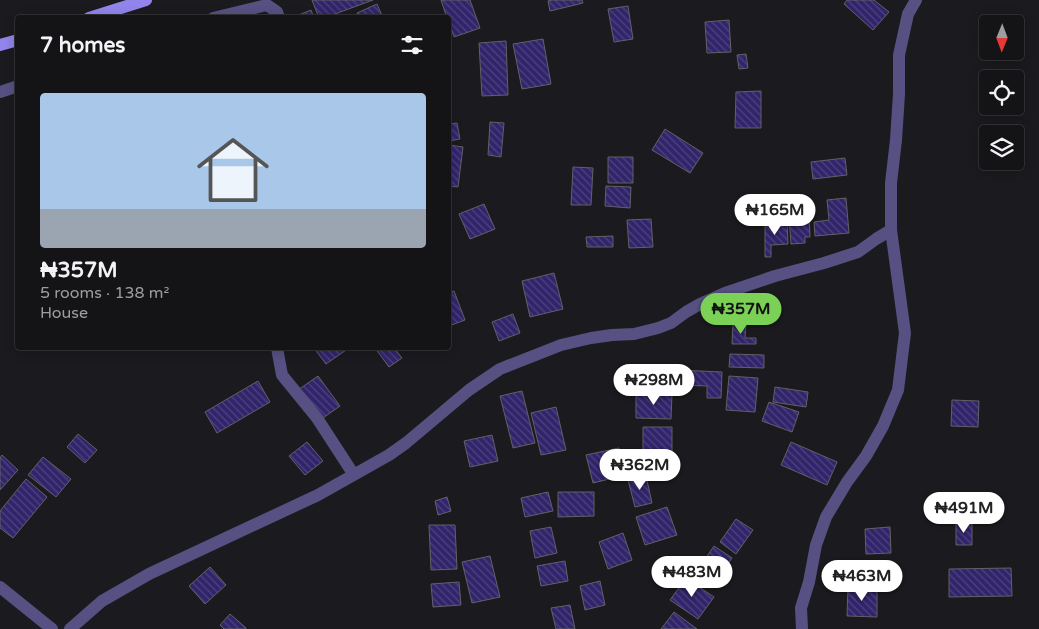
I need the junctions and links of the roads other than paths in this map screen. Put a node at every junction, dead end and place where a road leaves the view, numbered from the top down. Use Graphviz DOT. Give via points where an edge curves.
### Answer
graph roads {
  1 [pos="146,0"];
  2 [pos="916,0"];
  3 [pos="99,15"];
  4 [pos="225,15"];
  5 [pos="278,15"];
  6 [pos="15,41"];
  7 [pos="0,45"];
  8 [pos="15,87"];
  9 [pos="0,92"];
  10 [pos="891,230"];
  11 [pos="277,350"];
  12 [pos="354,475"];
  13 [pos="0,587"];
  14 [pos="52,629"];
  15 [pos="70,629"];
  16 [pos="802,629"];
  1 -- 3 [label="main road"];
  2 -- 10 [label="street" via="908,14 899,55"];
  4 -- 5 [label="street" via="267,5"];
  6 -- 7 [label="main road"];
  8 -- 9 [label="street"];
  10 -- 12 [label="street" via="858,252 725,293 658,328 561,345 500,369 469,390 406,443"];
  10 -- 16 [label="street" via="905,333 898,390 866,456 826,517 801,608"];
  11 -- 12 [label="street" via="282,375 317,418"];
  12 -- 15 [label="street" via="149,574 102,601"];
  13 -- 14 [label="street"];
}
